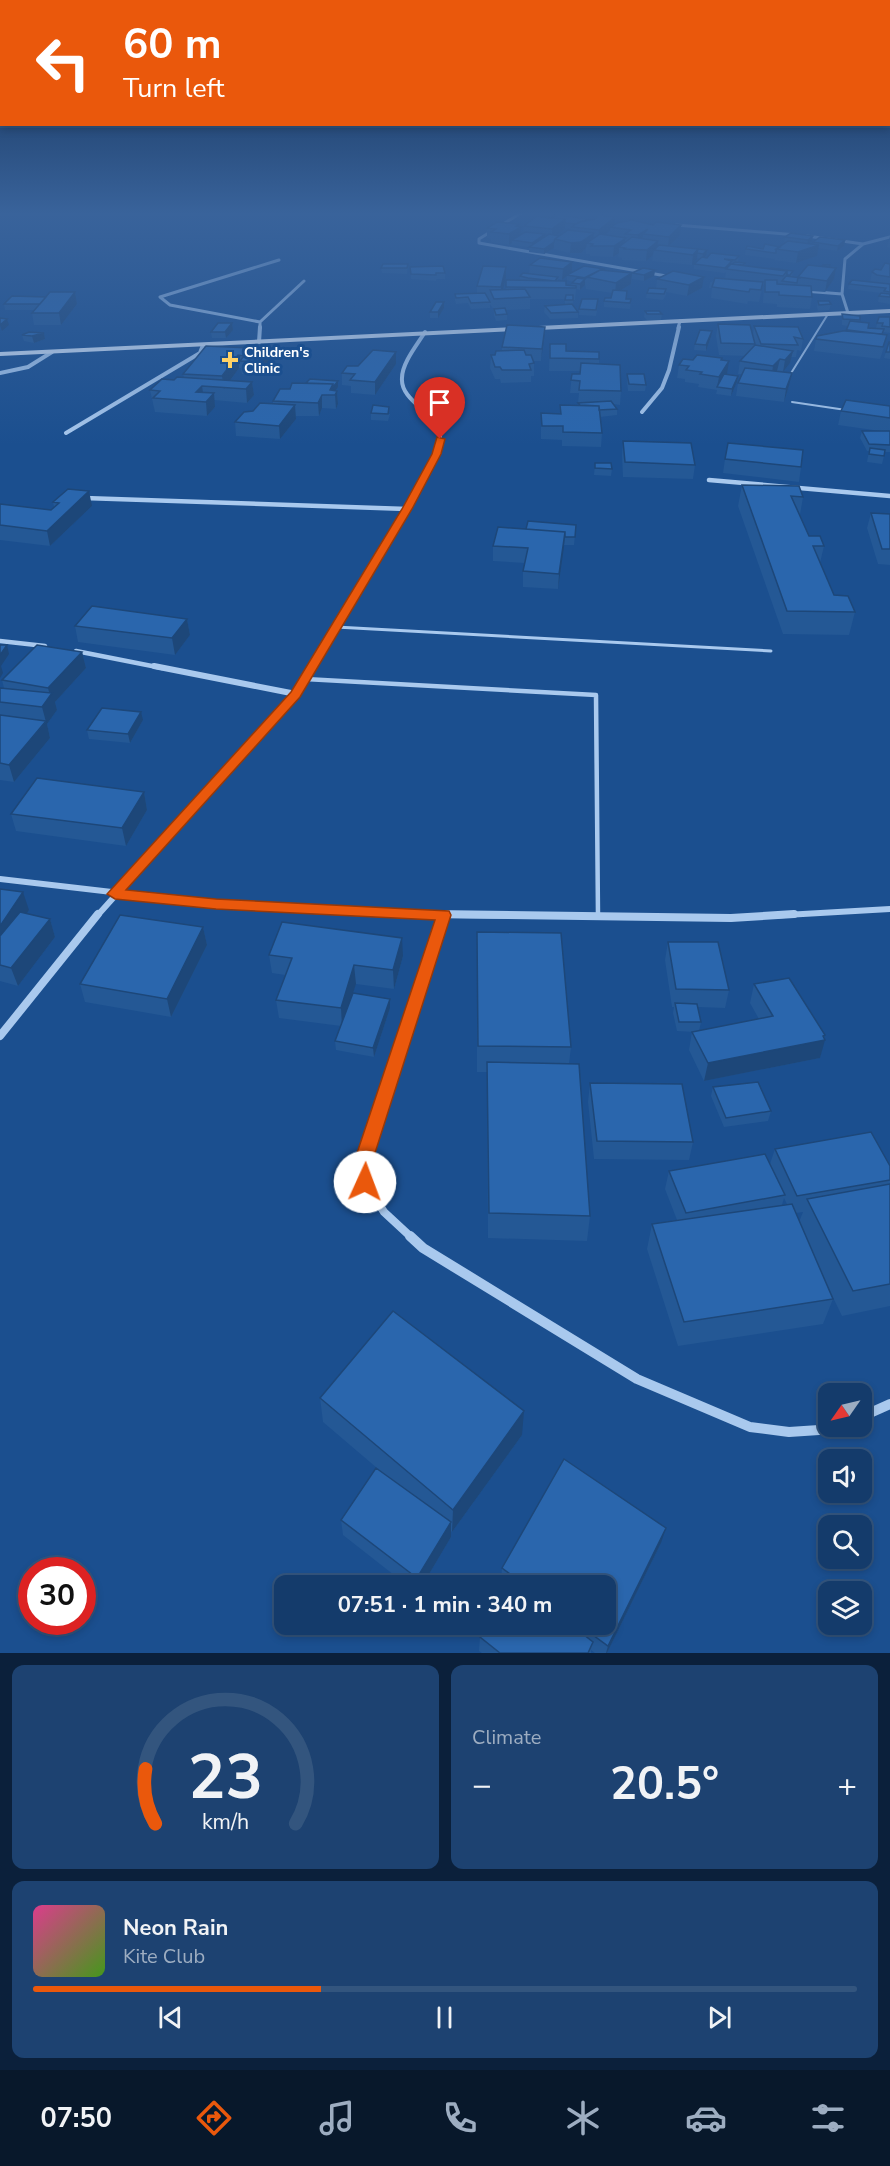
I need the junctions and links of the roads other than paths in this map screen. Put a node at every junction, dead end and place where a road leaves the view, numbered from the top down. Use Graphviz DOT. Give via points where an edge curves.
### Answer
graph roads {
  1 [pos="182,290"];
  2 [pos="294,290"];
  3 [pos="798,290"];
  4 [pos="842,290"];
  5 [pos="842,294"];
  6 [pos="890,311"];
  7 [pos="848,313"];
  8 [pos="828,314"];
  9 [pos="680,321"];
  10 [pos="260,322"];
  11 [pos="425,332"];
  12 [pos="259,342"];
  13 [pos="203,345"];
  14 [pos="52,352"];
  15 [pos="0,354"];
  16 [pos="0,373"];
  17 [pos="787,380"];
  18 [pos="792,402"];
  19 [pos="846,410"];
  20 [pos="642,412"];
  21 [pos="66,433"];
  22 [pos="709,480"];
  23 [pos="890,496"];
  24 [pos="76,497"];
  25 [pos="407,509"];
  26 [pos="336,627"];
  27 [pos="0,641"];
  28 [pos="47,647"];
  29 [pos="70,650"];
  30 [pos="771,651"];
  31 [pos="305,679"];
  32 [pos="296,694"];
  33 [pos="0,879"];
  34 [pos="115,894"];
  35 [pos="890,909"];
  36 [pos="444,915"];
  37 [pos="598,916"];
  38 [pos="0,1036"];
  39 [pos="890,1404"];
  40 [pos="872,1412"];
  41 [pos="818,1430"];
  1 -- 10 [label="street" via="160,297 170,305"];
  2 -- 10 [label="street"];
  3 -- 5 [label="street"];
  4 -- 5 [label="street"];
  5 -- 7 [label="street"];
  6 -- 7 [label="main road"];
  7 -- 8 [label="main road"];
  8 -- 9 [label="main road"];
  8 -- 17 [label="lane"];
  9 -- 11 [label="main road"];
  9 -- 20 [label="street" via="662,388"];
  10 -- 12 [label="street"];
  11 -- 12 [label="main road"];
  11 -- 25 [label="street" via="403,370 401,381 410,398 438,429 440,439"];
  12 -- 13 [label="main road"];
  13 -- 14 [label="main road"];
  13 -- 21 [label="street" via="200,353"];
  14 -- 15 [label="main road"];
  14 -- 16 [label="street" via="31,368"];
  18 -- 19 [label="lane"];
  22 -- 23 [label="street"];
  24 -- 25 [label="street"];
  25 -- 26 [label="street"];
  26 -- 30 [label="lane"];
  26 -- 31 [label="street"];
  27 -- 28 [label="street"];
  29 -- 32 [label="street"];
  31 -- 32 [label="street"];
  31 -- 37 [label="lane" via="596,695"];
  32 -- 34 [label="street"];
  33 -- 34 [label="street"];
  34 -- 36 [label="street"];
  34 -- 38 [label="street"];
  35 -- 37 [label="street" via="732,918"];
  36 -- 37 [label="street"];
  36 -- 41 [label="street" via="366,1153 365,1182 384,1212 423,1248 638,1379 750,1427 789,1432"];
  39 -- 40 [label="street"];
}
